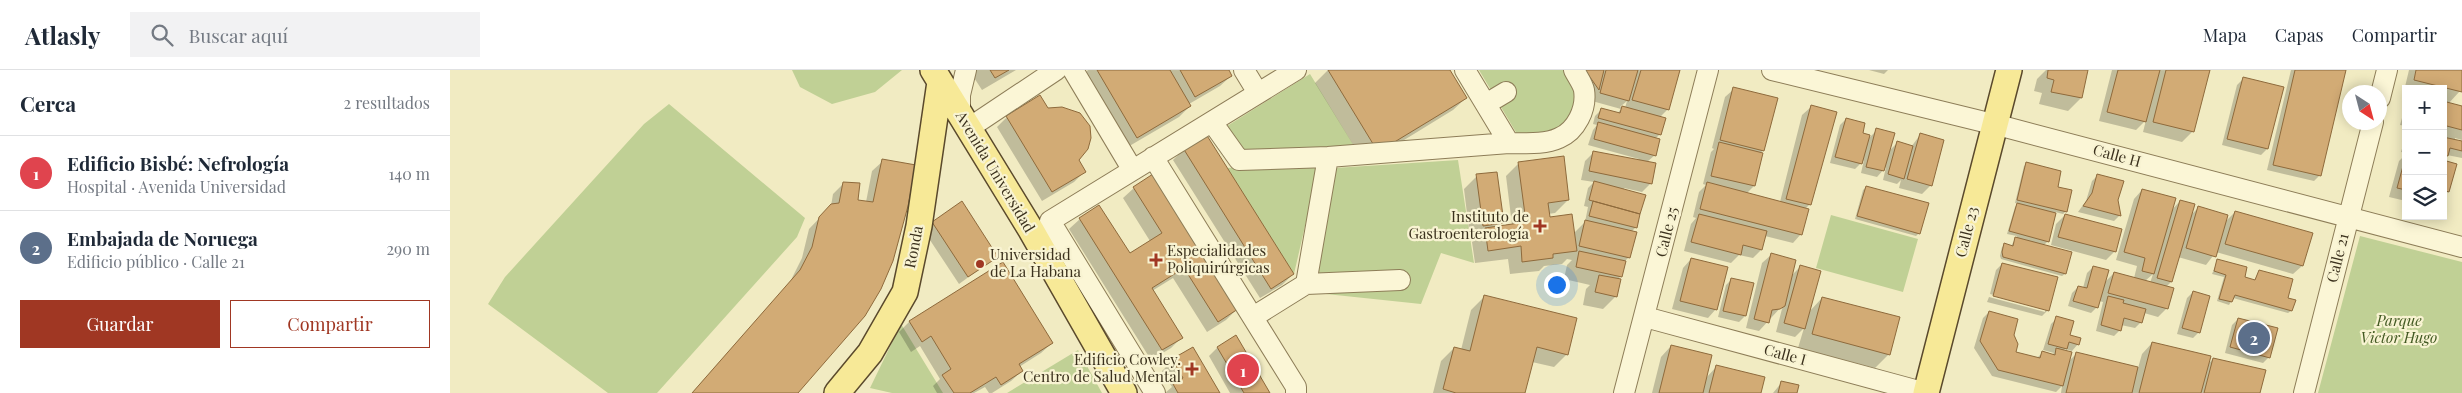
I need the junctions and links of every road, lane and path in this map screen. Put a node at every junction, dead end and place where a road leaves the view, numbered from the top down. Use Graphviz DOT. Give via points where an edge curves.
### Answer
graph roads {
  1 [pos="966,70"];
  2 [pos="1056,70"];
  3 [pos="1073,70"];
  4 [pos="1244,70"];
  5 [pos="1296,70"];
  6 [pos="1465,70"];
  7 [pos="1574,70"];
  8 [pos="1708,70"];
  9 [pos="1772,70"];
  10 [pos="2009,70"];
  11 [pos="2387,70"];
  12 [pos="937,76"];
  13 [pos="2383,85"];
  14 [pos="1506,92"];
  15 [pos="1258,93"];
  16 [pos="1486,104"];
  17 [pos="1212,122"];
  18 [pos="1995,124"];
  19 [pos="2371,130"];
  20 [pos="952,133"];
  21 [pos="1509,143"];
  22 [pos="1153,157"];
  23 [pos="1328,157"];
  24 [pos="1132,169"];
  25 [pos="2349,217"];
  26 [pos="2462,247"];
  27 [pos="1400,280"];
  28 [pos="1306,284"];
  29 [pos="1645,317"];
  30 [pos="1253,318"];
  31 [pos="837,393"];
  32 [pos="1124,393"];
  33 [pos="1155,393"];
  34 [pos="1296,393"];
  35 [pos="1624,393"];
  36 [pos="1926,393"];
  37 [pos="2304,393"];
  1 -- 20 [label="street"];
  2 -- 20 [label="street"];
  3 -- 24 [label="street"];
  4 -- 15 [label="street"];
  5 -- 15 [label="street"];
  6 -- 16 [label="street"];
  7 -- 21 [label="street" via="1584,89 1584,106 1575,126 1559,138"];
  8 -- 29 [label="street, Calle 25"];
  9 -- 18 [label="street, Calle H"];
  10 -- 18 [label="main road, Calle 23"];
  11 -- 13 [label="street"];
  12 -- 20 [label="main road, Ronda"];
  12 -- 20 [label="main road, Avenida Universidad"];
  14 -- 16 [label="street"];
  15 -- 17 [label="street"];
  16 -- 21 [label="street"];
  17 -- 22 [label="street"];
  17 -- 23 [label="street" via="1239,160"];
  18 -- 25 [label="street, Calle H"];
  18 -- 36 [label="main road, Calle 23"];
  19 -- 25 [label="street, Calle 21"];
  20 -- 31 [label="main road, Ronda" via="905,292 870,353"];
  20 -- 32 [label="main road, Avenida Universidad" via="982,149"];
  21 -- 23 [label="street"];
  22 -- 24 [label="street"];
  22 -- 30 [label="street"];
  23 -- 28 [label="street"];
  24 -- 33 [label="street" via="1050,222"];
  25 -- 26 [label="street, Calle H"];
  25 -- 37 [label="street, Calle 21"];
  27 -- 28 [label="street"];
  28 -- 30 [label="street"];
  29 -- 35 [label="street, Calle 25"];
  29 -- 36 [label="street, Calle I"];
  30 -- 34 [label="street" via="1296,387"];
}
